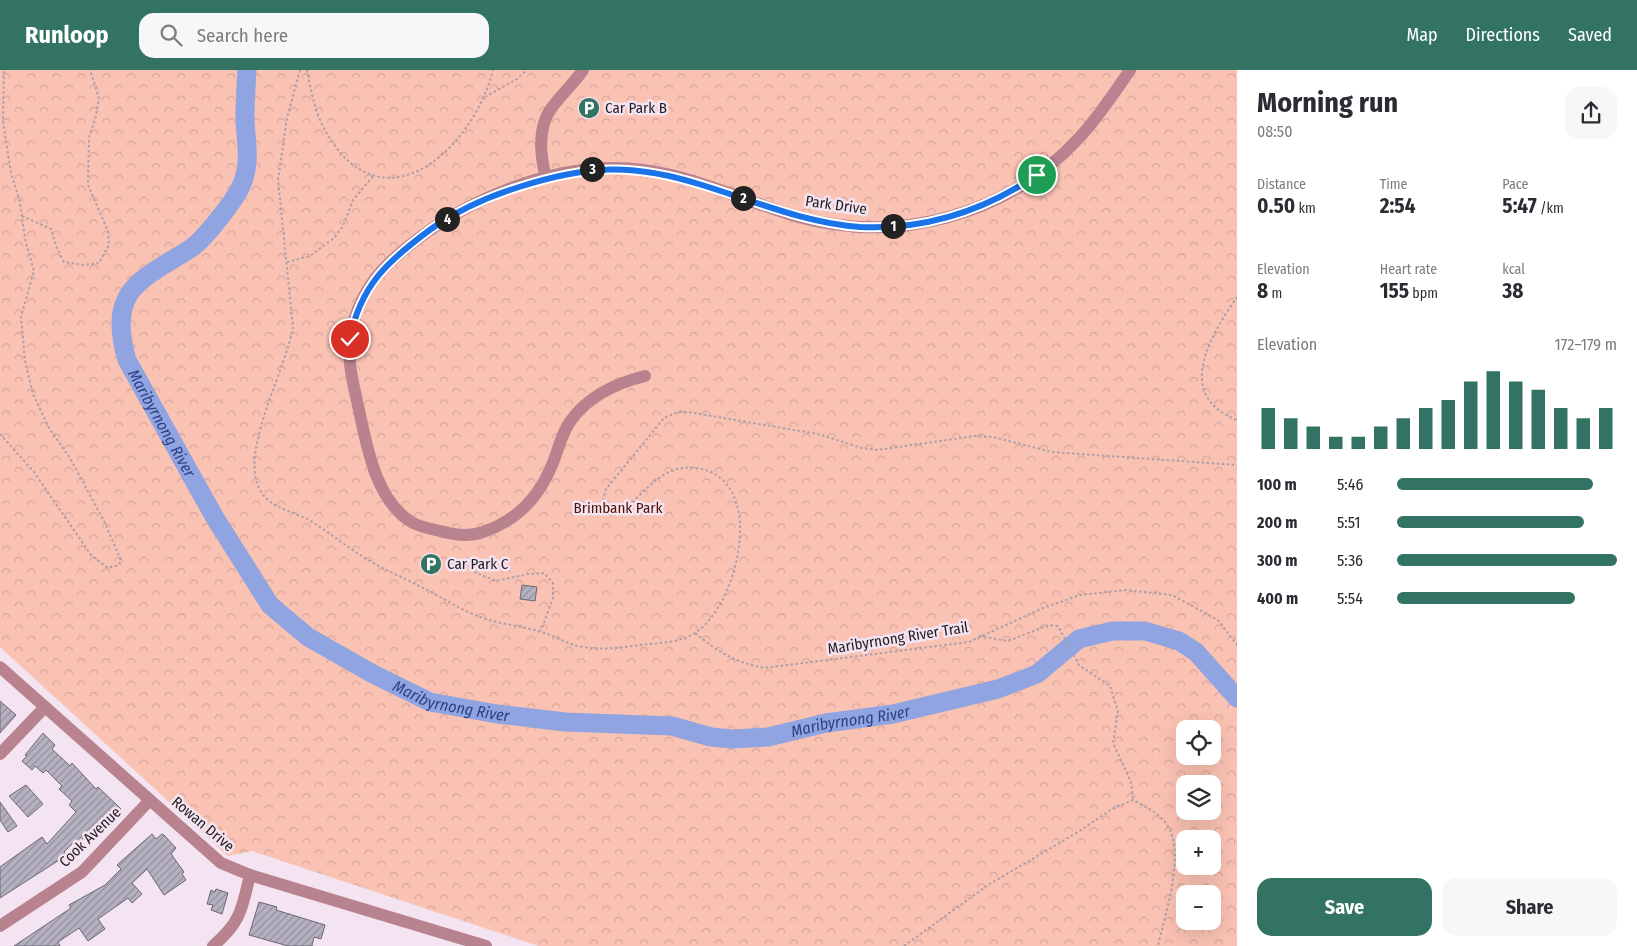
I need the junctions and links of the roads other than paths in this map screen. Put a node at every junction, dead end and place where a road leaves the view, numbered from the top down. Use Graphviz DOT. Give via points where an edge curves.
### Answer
graph roads {
  1 [pos="583,70"];
  2 [pos="1130,70"];
  3 [pos="546,178"];
  4 [pos="644,376"];
  5 [pos="0,667"];
  6 [pos="45,707"];
  7 [pos="0,754"];
  8 [pos="150,800"];
  9 [pos="250,875"];
  10 [pos="0,926"];
  11 [pos="213,946"];
  12 [pos="486,946"];
  1 -- 3 [label="street" via="545,120 541,153"];
  2 -- 3 [label="street, Park Drive" via="1087,130 1048,167 998,198 933,222 877,227 828,223 795,216 670,175 641,170 590,169"];
  3 -- 4 [label="street, Park Drive" via="485,199 447,219 388,264 361,301 350,339 350,365 365,442 378,483 396,508 414,524 470,535 496,527 514,518 543,484 560,438 573,416 601,393"];
  5 -- 6 [label="street, Rowan Drive"];
  6 -- 7 [label="street"];
  6 -- 8 [label="street, Rowan Drive"];
  8 -- 9 [label="street, Rowan Drive" via="221,863"];
  8 -- 10 [label="street, Cook Avenue" via="82,872"];
  9 -- 11 [label="street" via="236,923"];
  9 -- 12 [label="street, Rowan Drive"];
}
